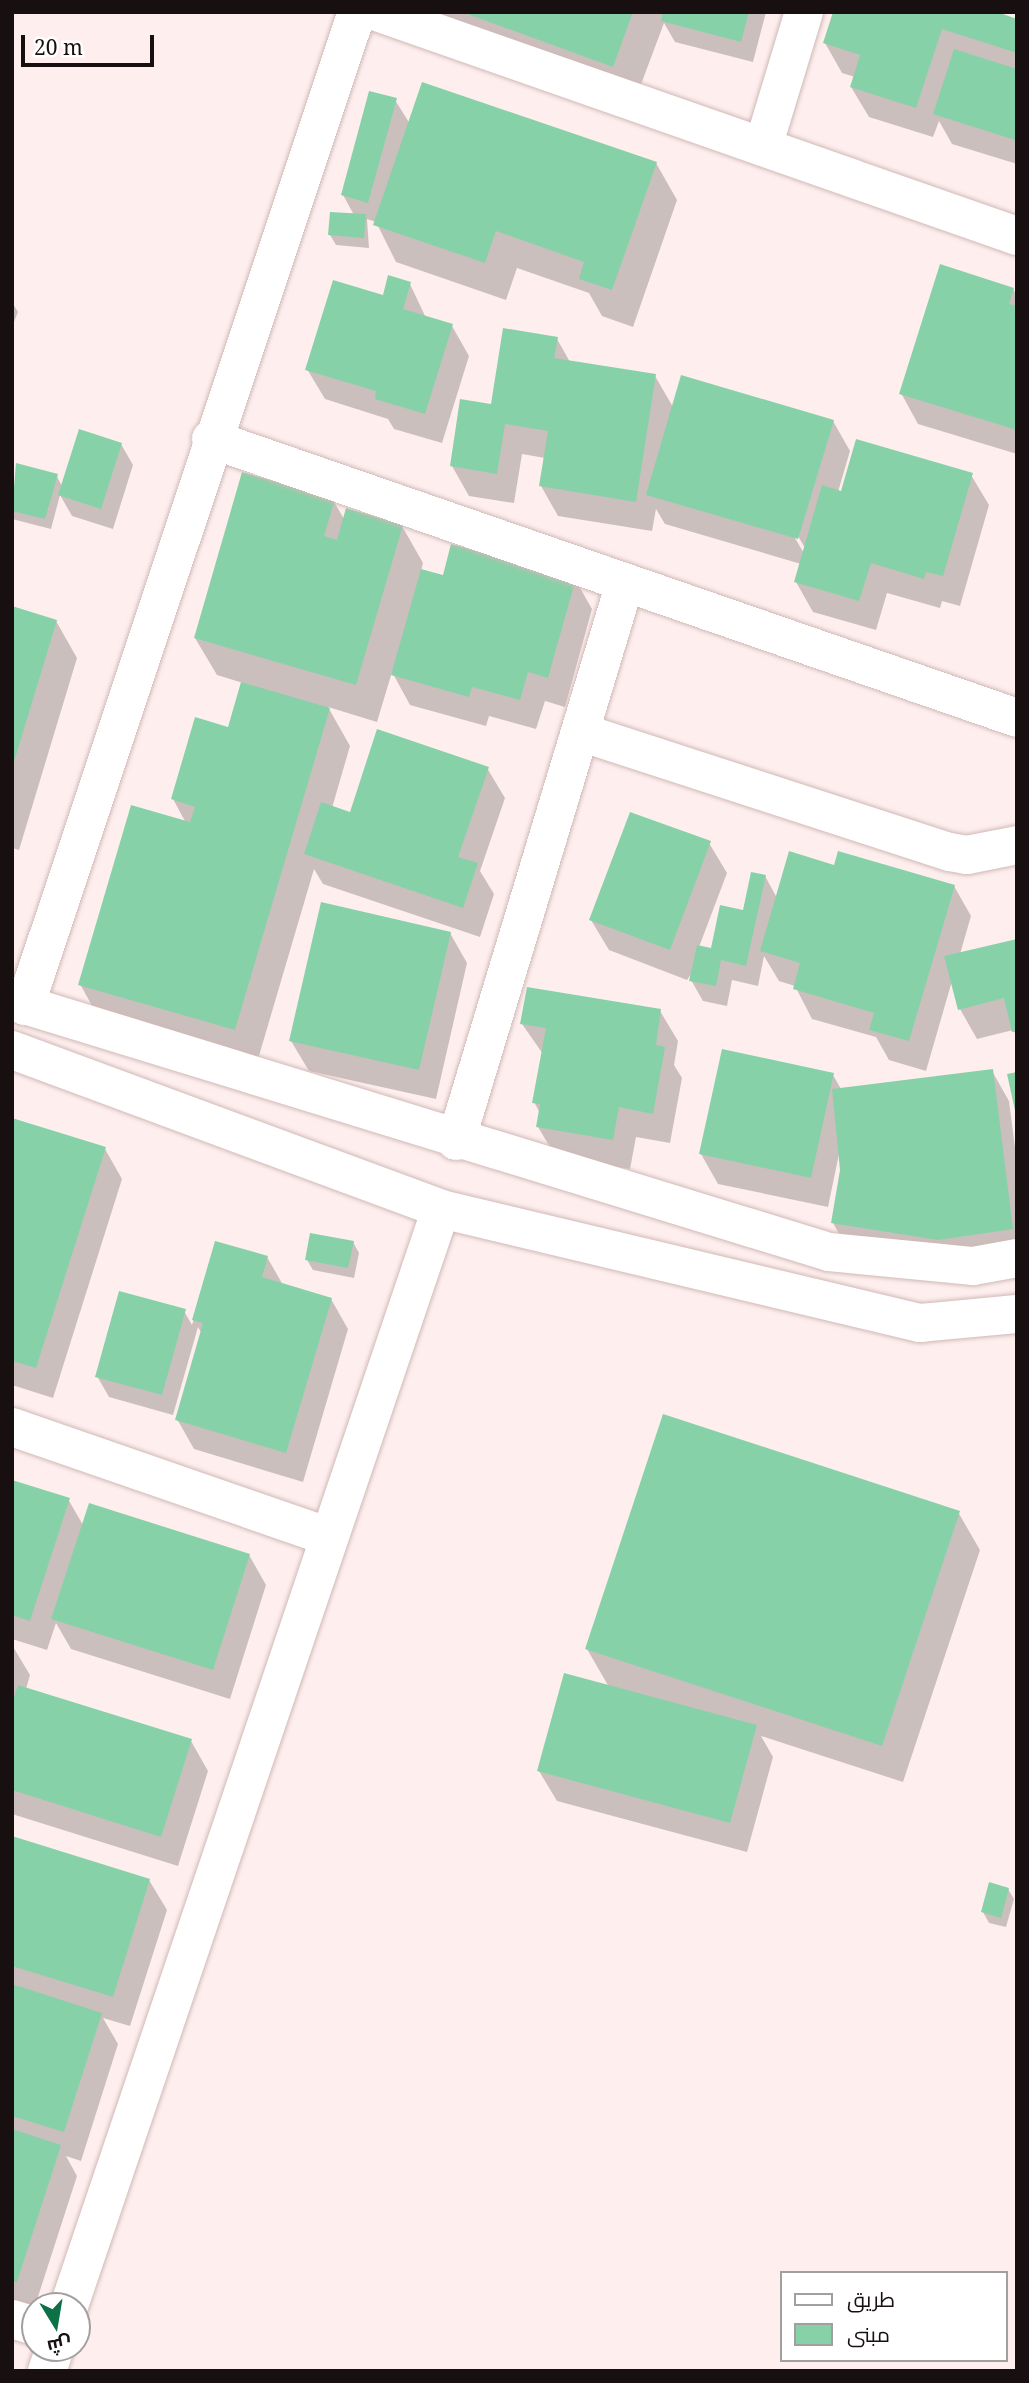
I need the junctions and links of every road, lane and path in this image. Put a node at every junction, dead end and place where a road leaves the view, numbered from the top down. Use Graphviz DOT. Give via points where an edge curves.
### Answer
graph roads {
  1 [pos="357,12"];
  2 [pos="377,12"];
  3 [pos="804,12"];
  4 [pos="763,147"];
  5 [pos="1017,236"];
  6 [pos="211,439"];
  7 [pos="625,583"];
  8 [pos="1017,718"];
  9 [pos="580,732"];
  10 [pos="1017,845"];
  11 [pos="19,1004"];
  12 [pos="12,1050"];
  13 [pos="456,1141"];
  14 [pos="441,1209"];
  15 [pos="1017,1258"];
  16 [pos="1017,1314"];
  17 [pos="12,1427"];
  18 [pos="328,1538"];
  19 [pos="74,2292"];
  1 -- 6 [label="street"];
  2 -- 4 [label="street"];
  3 -- 4 [label="street"];
  4 -- 5 [label="street"];
  6 -- 7 [label="street"];
  6 -- 11 [label="street"];
  7 -- 8 [label="street"];
  7 -- 9 [label="street"];
  9 -- 10 [label="street" via="950,852 967,855"];
  9 -- 13 [label="street"];
  11 -- 13 [label="street"];
  12 -- 14 [label="street"];
  13 -- 15 [label="street" via="830,1252 973,1266"];
  14 -- 16 [label="street" via="920,1323"];
  14 -- 18 [label="street"];
  17 -- 18 [label="street"];
  18 -- 19 [label="street"];
}
